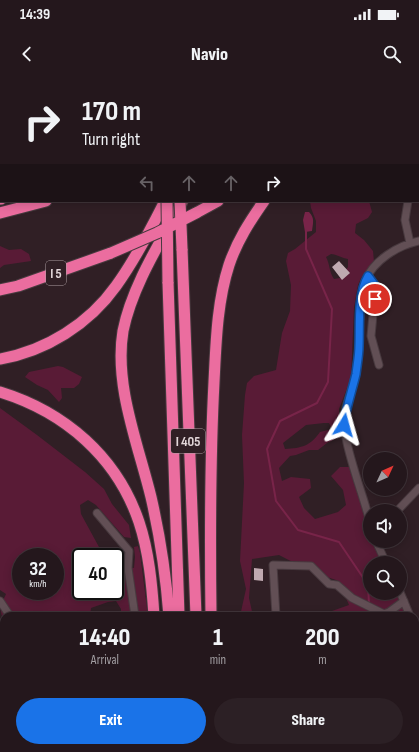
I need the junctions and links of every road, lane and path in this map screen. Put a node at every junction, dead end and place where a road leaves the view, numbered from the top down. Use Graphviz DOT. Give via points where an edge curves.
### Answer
graph roads {
  1 [pos="42,202"];
  2 [pos="165,202"];
  3 [pos="166,202"];
  4 [pos="180,202"];
  5 [pos="181,202"];
  6 [pos="216,202"];
  7 [pos="263,202"];
  8 [pos="408,202"];
  9 [pos="0,213"];
  10 [pos="419,241"];
  11 [pos="410,243"];
  12 [pos="368,276"];
  13 [pos="0,290"];
  14 [pos="0,359"];
  15 [pos="379,365"];
  16 [pos="0,392"];
  17 [pos="419,488"];
  18 [pos="364,504"];
  19 [pos="404,504"];
  20 [pos="97,513"];
  21 [pos="404,601"];
  22 [pos="0,602"];
  23 [pos="7,612"];
  24 [pos="134,612"];
  25 [pos="154,612"];
  26 [pos="169,612"];
  27 [pos="179,612"];
  28 [pos="196,612"];
  29 [pos="211,612"];
  30 [pos="276,612"];
  31 [pos="380,612"];
  32 [pos="390,612"];
  33 [pos="408,612"];
  1 -- 9 [label="highway"];
  2 -- 14 [label="highway" via="123,276 97,308 69,331 44,345 26,353"];
  3 -- 27 [label="highway, I 405, bridge"];
  4 -- 26 [label="highway" via="131,302 122,346 126,402 151,497"];
  5 -- 28 [label="highway, I 405, bridge"];
  6 -- 13 [label="highway, I 5, bridge" via="157,233 111,253"];
  7 -- 29 [label="highway" via="245,229 229,264 221,302 210,450"];
  8 -- 11 [label="street" via="405,220"];
  10 -- 11 [label="street"];
  11 -- 12 [label="street" via="387,255"];
  12 -- 15 [label="street" via="374,284 371,336"];
  12 -- 18 [label="street" via="360,310 355,375 345,411 344,425 352,465"];
  16 -- 25 [label="highway" via="35,405 67,424 90,444 111,468 126,492 140,523 148,562"];
  17 -- 19 [label="street"];
  20 -- 24 [label="street" via="128,551"];
  21 -- 32 [label="street"];
  21 -- 33 [label="street"];
  22 -- 23 [label="street"];
  30 -- 31 [label="street" via="273,565 311,566 329,584 337,585 352,598"];
}
